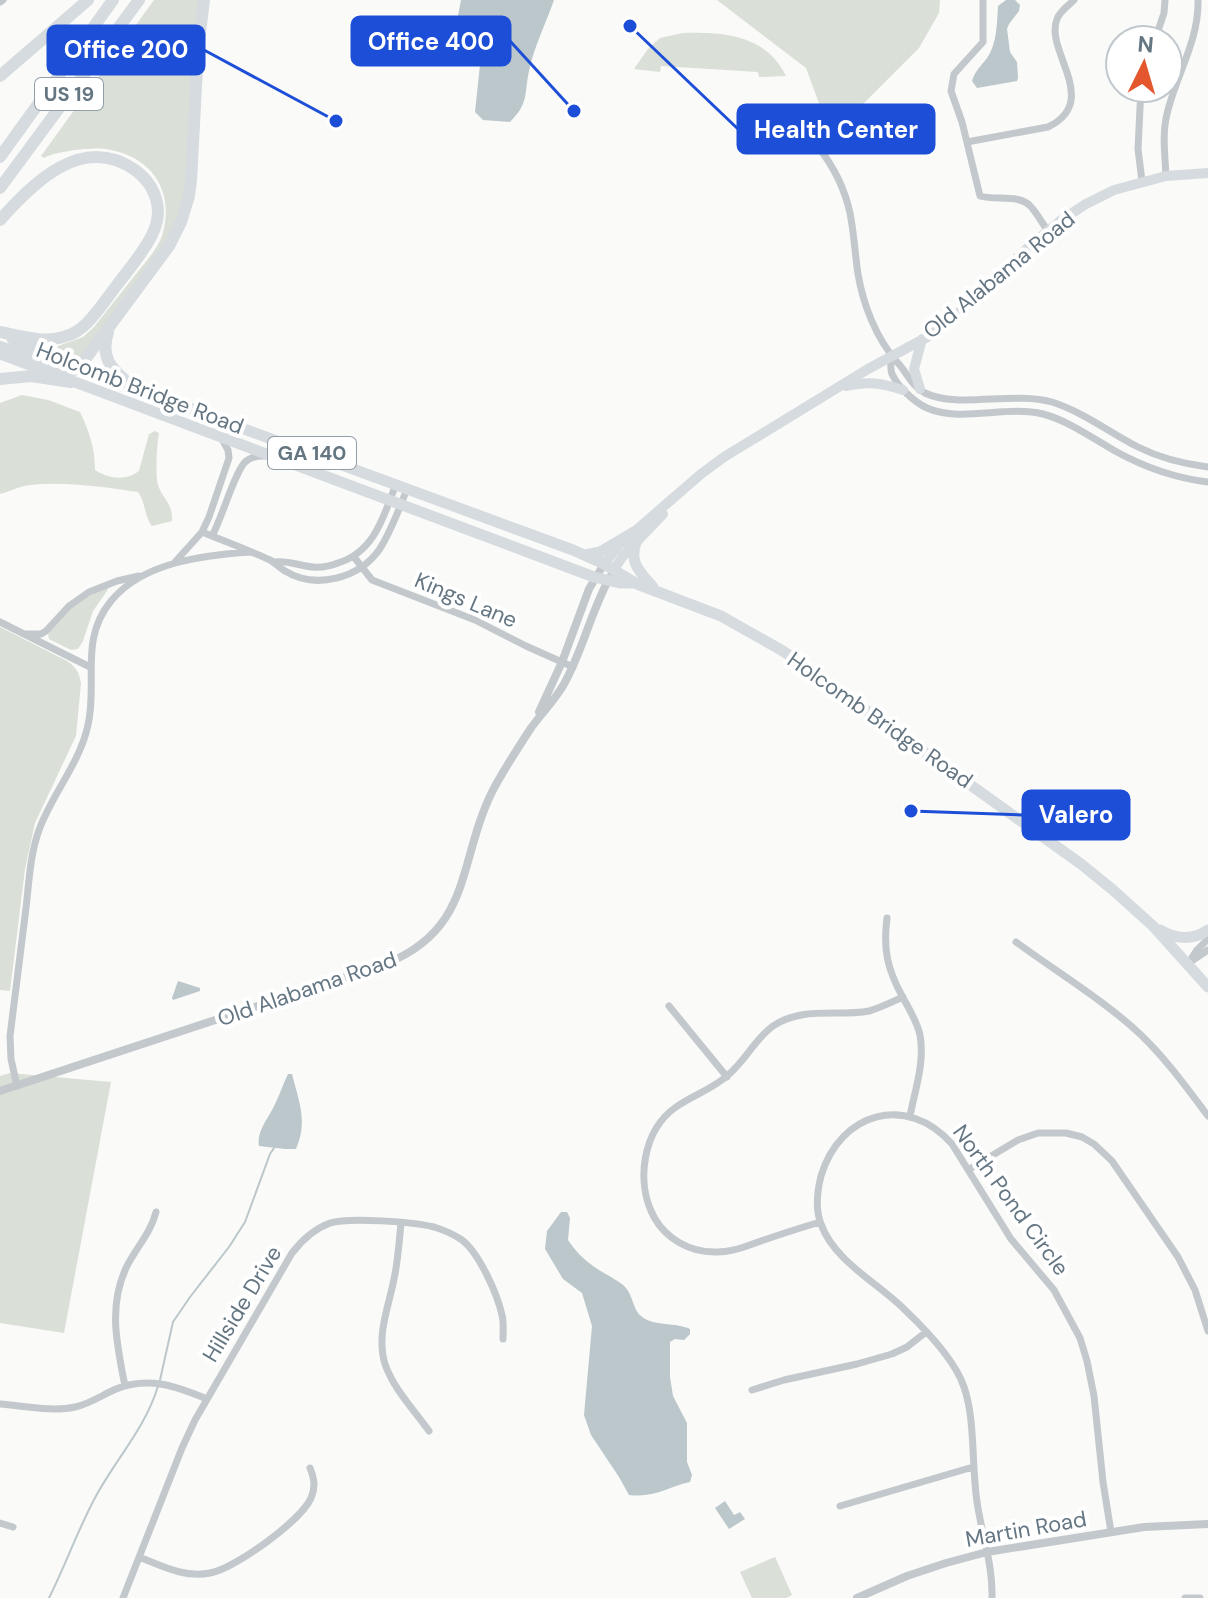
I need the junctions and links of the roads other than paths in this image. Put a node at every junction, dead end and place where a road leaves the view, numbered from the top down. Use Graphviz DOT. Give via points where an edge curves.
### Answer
graph roads {
  1 [pos="88,0"];
  2 [pos="113,0"];
  3 [pos="139,0"];
  4 [pos="204,0"];
  5 [pos="983,0"];
  6 [pos="1074,0"];
  7 [pos="1165,0"];
  8 [pos="1198,0"];
  9 [pos="1160,24"];
  10 [pos="0,76"];
  11 [pos="1140,104"];
  12 [pos="967,142"];
  13 [pos="819,148"];
  14 [pos="0,157"];
  15 [pos="1208,173"];
  16 [pos="1166,176"];
  17 [pos="1142,181"];
  18 [pos="0,188"];
  19 [pos="0,220"];
  20 [pos="1048,231"];
  21 [pos="112,323"];
  22 [pos="0,333"];
  23 [pos="922,339"];
  24 [pos="0,347"];
  25 [pos="0,354"];
  26 [pos="891,356"];
  27 [pos="81,366"];
  28 [pos="0,379"];
  29 [pos="71,382"];
  30 [pos="129,384"];
  31 [pos="836,388"];
  32 [pos="920,389"];
  33 [pos="903,390"];
  34 [pos="220,438"];
  35 [pos="267,456"];
  36 [pos="1208,467"];
  37 [pos="1208,482"];
  38 [pos="402,486"];
  39 [pos="395,503"];
  40 [pos="202,532"];
  41 [pos="212,536"];
  42 [pos="636,536"];
  43 [pos="251,552"];
  44 [pos="584,555"];
  45 [pos="354,557"];
  46 [pos="275,562"];
  47 [pos="173,564"];
  48 [pos="609,566"];
  49 [pos="361,568"];
  50 [pos="149,573"];
  51 [pos="594,577"];
  52 [pos="607,581"];
  53 [pos="637,584"];
  54 [pos="656,590"];
  55 [pos="0,622"];
  56 [pos="26,634"];
  57 [pos="562,662"];
  58 [pos="90,667"];
  59 [pos="573,667"];
  60 [pos="533,726"];
  61 [pos="887,918"];
  62 [pos="1153,926"];
  63 [pos="1208,930"];
  64 [pos="1208,939"];
  65 [pos="1016,942"];
  66 [pos="1208,950"];
  67 [pos="1188,964"];
  68 [pos="1208,987"];
  69 [pos="903,997"];
  70 [pos="669,1006"];
  71 [pos="727,1077"];
  72 [pos="17,1086"];
  73 [pos="0,1091"];
  74 [pos="910,1116"];
  75 [pos="1208,1116"];
  76 [pos="968,1170"];
  77 [pos="156,1212"];
  78 [pos="820,1222"];
  79 [pos="401,1224"];
  80 [pos="1208,1330"];
  81 [pos="926,1332"];
  82 [pos="503,1339"];
  83 [pos="125,1386"];
  84 [pos="752,1390"];
  85 [pos="207,1399"];
  86 [pos="0,1404"];
  87 [pos="429,1431"];
  88 [pos="973,1467"];
  89 [pos="310,1468"];
  90 [pos="840,1506"];
  91 [pos="0,1523"];
  92 [pos="1208,1524"];
  93 [pos="13,1527"];
  94 [pos="1111,1532"];
  95 [pos="987,1552"];
  96 [pos="139,1557"];
  97 [pos="123,1598"];
  98 [pos="857,1598"];
  99 [pos="992,1598"];
  100 [pos="1185,1598"];
  101 [pos="1200,1598"];
  1 -- 10 [label="highway"];
  2 -- 14 [label="highway, US 19"];
  3 -- 18 [label="highway, US 19"];
  4 -- 21 [label="highway" via="189,196 169,246"];
  5 -- 12 [label="street" via="983,42 951,82"];
  6 -- 12 [label="street" via="1059,14 1055,28 1071,89 1068,110 1048,127"];
  7 -- 9 [label="street"];
  8 -- 16 [label="street" via="1196,28 1166,119"];
  11 -- 17 [label="street"];
  12 -- 20 [label="street" via="980,196 1024,201"];
  13 -- 26 [label="street" via="834,169 850,210 860,286"];
  15 -- 16 [label="main road, Old Alabama Road"];
  16 -- 17 [label="main road, Old Alabama Road"];
  17 -- 20 [label="main road, Old Alabama Road" via="1094,200"];
  19 -- 22 [label="highway" via="46,175 92,158 117,161 138,173 154,192 158,209 148,242 81,328 50,340"];
  20 -- 23 [label="main road, Old Alabama Road" via="952,319"];
  21 -- 27 [label="highway"];
  21 -- 30 [label="highway" via="106,354"];
  22 -- 27 [label="main road, Holcomb Bridge Road / GA 140"];
  23 -- 26 [label="main road, Old Alabama Road"];
  23 -- 32 [label="main road" via="914,369"];
  24 -- 27 [label="highway" via="69,371"];
  25 -- 29 [label="main road, Holcomb Bridge Road / GA 140"];
  26 -- 31 [label="main road, Old Alabama Road"];
  26 -- 32 [label="street"];
  26 -- 33 [label="street" via="891,372"];
  27 -- 30 [label="main road, Holcomb Bridge Road / GA 140"];
  28 -- 29 [label="highway" via="31,376"];
  29 -- 34 [label="main road, Holcomb Bridge Road / GA 140"];
  30 -- 38 [label="main road, Holcomb Bridge Road / GA 140"];
  31 -- 33 [label="main road" via="879,382"];
  31 -- 42 [label="main road, Old Alabama Road" via="724,457"];
  32 -- 36 [label="street" via="953,400 1048,401 1166,459"];
  33 -- 37 [label="street" via="942,413 1019,411 1054,417 1148,468"];
  34 -- 35 [label="main road, Holcomb Bridge Road / GA 140"];
  34 -- 40 [label="street" via="229,452 228,464"];
  35 -- 39 [label="main road, Holcomb Bridge Road / GA 140"];
  35 -- 41 [label="street" via="243,464"];
  38 -- 39 [label="street"];
  38 -- 39 [label="street"];
  38 -- 44 [label="main road, Holcomb Bridge Road / GA 140"];
  39 -- 45 [label="street"];
  39 -- 49 [label="street" via="384,542"];
  39 -- 51 [label="main road, Holcomb Bridge Road / GA 140"];
  40 -- 41 [label="street"];
  40 -- 47 [label="street"];
  41 -- 43 [label="street"];
  42 -- 44 [label="main road"];
  42 -- 48 [label="main road, Old Alabama Road"];
  42 -- 54 [label="main road" via="634,562"];
  43 -- 46 [label="street"];
  43 -- 47 [label="street"];
  44 -- 48 [label="main road, Holcomb Bridge Road / GA 140"];
  45 -- 46 [label="street" via="313,567"];
  45 -- 49 [label="street, Kings Lane"];
  46 -- 49 [label="street" via="285,571 314,579 338,578"];
  47 -- 50 [label="street"];
  48 -- 51 [label="street, Old Alabama Road"];
  48 -- 52 [label="street, Old Alabama Road"];
  48 -- 53 [label="main road, Holcomb Bridge Road / GA 140"];
  49 -- 57 [label="street, Kings Lane" via="372,580 488,625"];
  50 -- 56 [label="street" via="89,592 46,631"];
  50 -- 58 [label="street" via="105,608 92,642"];
  51 -- 52 [label="main road, Holcomb Bridge Road / GA 140"];
  51 -- 57 [label="street, Old Alabama Road"];
  52 -- 53 [label="main road, Holcomb Bridge Road / GA 140"];
  52 -- 59 [label="street, Old Alabama Road"];
  53 -- 54 [label="main road, Holcomb Bridge Road / GA 140"];
  54 -- 62 [label="main road, Holcomb Bridge Road / GA 140" via="721,616 795,658 1070,856"];
  55 -- 56 [label="street"];
  56 -- 58 [label="street"];
  57 -- 59 [label="street, Kings Lane"];
  57 -- 60 [label="street, Old Alabama Road"];
  58 -- 72 [label="street" via="85,735 42,822 33,855 10,1036"];
  59 -- 60 [label="street, Old Alabama Road"];
  60 -- 72 [label="street, Old Alabama Road" via="488,801 453,906 437,931 414,951"];
  61 -- 69 [label="street" via="889,969"];
  62 -- 63 [label="main road" via="1172,937 1201,936"];
  62 -- 67 [label="main road, Holcomb Bridge Road / GA 140"];
  64 -- 67 [label="street"];
  65 -- 75 [label="street" via="1143,1037"];
  66 -- 67 [label="street"];
  67 -- 68 [label="main road, Holcomb Bridge Road / GA 140"];
  69 -- 71 [label="street" via="868,1011 784,1020 764,1034"];
  69 -- 74 [label="street" via="921,1047"];
  70 -- 71 [label="street"];
  71 -- 78 [label="street" via="673,1109 654,1133 643,1182 655,1220 680,1243 714,1252"];
  72 -- 73 [label="street, Old Alabama Road"];
  74 -- 76 [label="street, North Pond Circle" via="943,1133"];
  74 -- 78 [label="street" via="871,1118 840,1139 820,1181"];
  76 -- 80 [label="street" via="1038,1133 1066,1133 1094,1144 1112,1161 1178,1257"];
  76 -- 94 [label="street, North Pond Circle" via="1011,1239 1054,1290 1080,1338 1094,1396"];
  77 -- 83 [label="street" via="116,1300 115,1336"];
  78 -- 81 [label="street" via="837,1253"];
  79 -- 82 [label="street, Hillside Drive" via="448,1232 476,1254 503,1316"];
  79 -- 85 [label="street, Hillside Drive" via="342,1221 305,1238"];
  79 -- 87 [label="street" via="382,1349 392,1379"];
  81 -- 84 [label="street" via="892,1354"];
  81 -- 88 [label="street" via="965,1388"];
  83 -- 85 [label="street" via="162,1383"];
  83 -- 86 [label="street" via="65,1409"];
  85 -- 96 [label="street, Hillside Drive"];
  88 -- 90 [label="street"];
  88 -- 95 [label="street"];
  89 -- 96 [label="street" via="314,1488 304,1510 231,1566 189,1574"];
  91 -- 93 [label="street"];
  92 -- 94 [label="street, Martin Road"];
  94 -- 95 [label="street, Martin Road"];
  95 -- 98 [label="street, Martin Road" via="907,1576"];
  95 -- 99 [label="street"];
  96 -- 97 [label="street, Hillside Drive"];
  100 -- 101 [label="street"];
}
